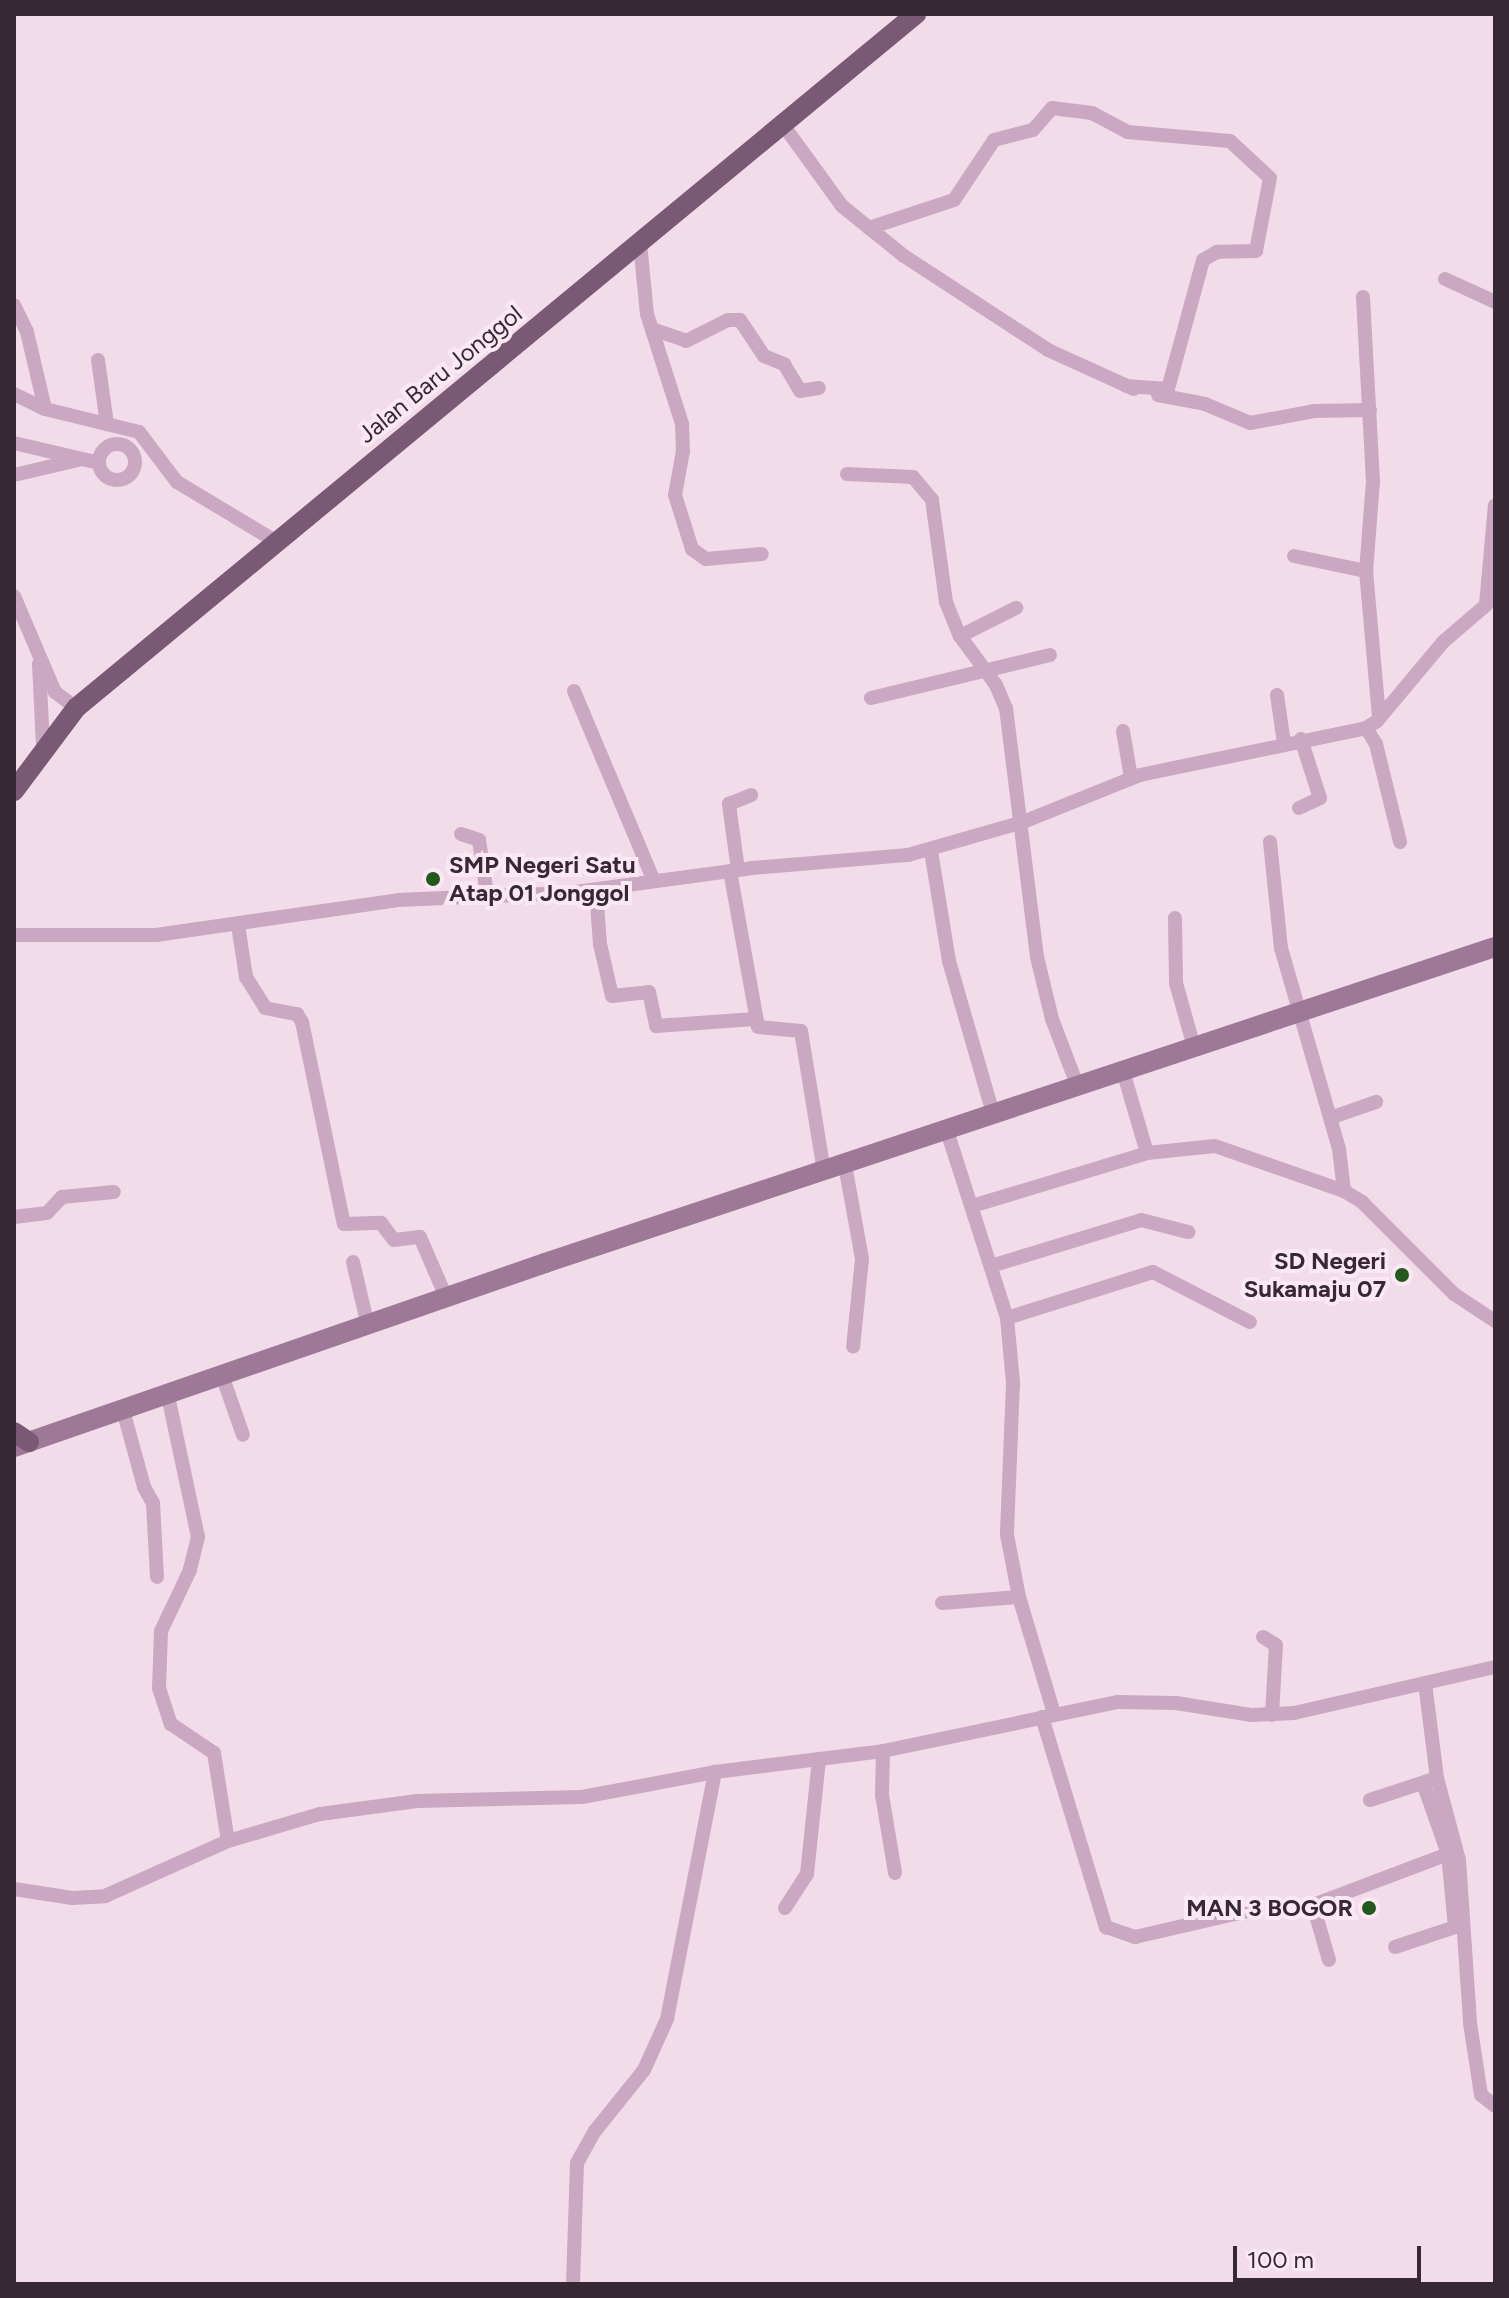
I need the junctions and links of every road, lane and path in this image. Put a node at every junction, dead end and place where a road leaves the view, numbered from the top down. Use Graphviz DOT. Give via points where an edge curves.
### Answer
graph roads {
  1 [pos="916,14"];
  2 [pos="784,126"];
  3 [pos="869,228"];
  4 [pos="640,243"];
  5 [pos="1445,279"];
  6 [pos="1363,297"];
  7 [pos="1495,302"];
  8 [pos="14,305"];
  9 [pos="652,329"];
  10 [pos="98,360"];
  11 [pos="1126,386"];
  12 [pos="819,388"];
  13 [pos="14,394"];
  14 [pos="45,409"];
  15 [pos="1370,410"];
  16 [pos="107,424"];
  17 [pos="14,443"];
  18 [pos="82,459"];
  19 [pos="135,462"];
  20 [pos="99,463"];
  21 [pos="163,466"];
  22 [pos="847,474"];
  23 [pos="14,475"];
  24 [pos="1495,505"];
  25 [pos="275,541"];
  26 [pos="762,554"];
  27 [pos="1294,556"];
  28 [pos="1366,571"];
  29 [pos="14,596"];
  30 [pos="1016,608"];
  31 [pos="960,636"];
  32 [pos="38,655"];
  33 [pos="1050,655"];
  34 [pos="987,672"];
  35 [pos="574,691"];
  36 [pos="1277,695"];
  37 [pos="871,698"];
  38 [pos="76,708"];
  39 [pos="1379,716"];
  40 [pos="1366,728"];
  41 [pos="1123,731"];
  42 [pos="1301,739"];
  43 [pos="1284,743"];
  44 [pos="43,746"];
  45 [pos="1131,778"];
  46 [pos="14,791"];
  47 [pos="751,795"];
  48 [pos="1299,808"];
  49 [pos="1023,822"];
  50 [pos="461,834"];
  51 [pos="1270,842"];
  52 [pos="1400,842"];
  53 [pos="931,851"];
  54 [pos="734,871"];
  55 [pos="654,881"];
  56 [pos="596,890"];
  57 [pos="487,894"];
  58 [pos="1175,918"];
  59 [pos="238,925"];
  60 [pos="14,935"];
  61 [pos="1495,947"];
  62 [pos="1299,1012"];
  63 [pos="755,1019"];
  64 [pos="1194,1047"];
  65 [pos="1123,1071"];
  66 [pos="1078,1087"];
  67 [pos="1376,1102"];
  68 [pos="993,1113"];
  69 [pos="1330,1118"];
  70 [pos="947,1131"];
  71 [pos="1147,1153"];
  72 [pos="845,1165"];
  73 [pos="824,1171"];
  74 [pos="1344,1191"];
  75 [pos="114,1192"];
  76 [pos="972,1206"];
  77 [pos="14,1217"];
  78 [pos="1188,1232"];
  79 [pos="353,1262"];
  80 [pos="991,1266"];
  81 [pos="446,1297"];
  82 [pos="1007,1318"];
  83 [pos="1495,1321"];
  84 [pos="1250,1322"];
  85 [pos="368,1326"];
  86 [pos="853,1347"];
  87 [pos="223,1378"];
  88 [pos="168,1396"];
  89 [pos="123,1410"];
  90 [pos="243,1435"];
  91 [pos="19,1440"];
  92 [pos="157,1577"];
  93 [pos="1019,1597"];
  94 [pos="942,1603"];
  95 [pos="1263,1637"];
  96 [pos="1495,1667"];
  97 [pos="1425,1683"];
  98 [pos="1272,1715"];
  99 [pos="1048,1716"];
  100 [pos="883,1751"];
  101 [pos="819,1759"];
  102 [pos="715,1772"];
  103 [pos="1430,1780"];
  104 [pos="1370,1800"];
  105 [pos="228,1841"];
  106 [pos="1448,1854"];
  107 [pos="895,1873"];
  108 [pos="14,1889"];
  109 [pos="785,1908"];
  110 [pos="1248,1911"];
  111 [pos="1395,1947"];
  112 [pos="1329,1960"];
  113 [pos="1495,2106"];
  114 [pos="573,2284"];
  1 -- 2 [label="main road, Jalan Baru Jonggol"];
  2 -- 3 [label="street" via="842,206"];
  2 -- 4 [label="main road, Jalan Baru Jonggol"];
  3 -- 11 [label="street" via="1031,339"];
  3 -- 11 [label="street" via="954,200 994,140 1033,130 1052,108 1092,113 1119,131 1230,141 1270,178 1256,251 1217,252 1203,260 1168,389"];
  4 -- 9 [label="street"];
  4 -- 25 [label="main road, Jalan Baru Jonggol"];
  5 -- 7 [label="street"];
  6 -- 15 [label="street"];
  8 -- 14 [label="street" via="27,332"];
  9 -- 12 [label="street" via="686,341 728,320 740,320 764,356 784,364 800,391"];
  9 -- 26 [label="street" via="682,424 675,495 692,549 706,559"];
  10 -- 16 [label="street"];
  11 -- 15 [label="street" via="1205,404 1243,423 1314,411"];
  13 -- 14 [label="street"];
  14 -- 16 [label="street"];
  15 -- 28 [label="street" via="1373,481"];
  16 -- 21 [label="street" via="143,435"];
  17 -- 18 [label="street"];
  18 -- 20 [label="street"];
  18 -- 23 [label="street"];
  19 -- 20 [label="street" via="122,479 107,477"];
  19 -- 20 [label="street" via="128,448 112,444"];
  19 -- 21 [label="street"];
  21 -- 25 [label="street" via="177,482"];
  22 -- 31 [label="street" via="913,477 925,485 935,509 941,584"];
  24 -- 39 [label="street" via="1486,605 1436,649"];
  25 -- 38 [label="main road, Jalan Baru Jonggol"];
  27 -- 28 [label="street"];
  28 -- 39 [label="street"];
  29 -- 32 [label="street"];
  30 -- 31 [label="street"];
  31 -- 34 [label="street"];
  32 -- 38 [label="street" via="55,692"];
  32 -- 44 [label="street"];
  33 -- 34 [label="street"];
  34 -- 37 [label="street"];
  34 -- 49 [label="street" via="1006,708"];
  35 -- 55 [label="street"];
  36 -- 43 [label="street"];
  38 -- 44 [label="main road, Jalan Baru Jonggol"];
  39 -- 40 [label="street"];
  40 -- 42 [label="street"];
  40 -- 52 [label="street" via="1376,744"];
  41 -- 45 [label="street"];
  42 -- 43 [label="street"];
  42 -- 48 [label="street" via="1320,798"];
  43 -- 45 [label="street"];
  44 -- 46 [label="main road, Jalan Baru Jonggol"];
  45 -- 49 [label="street"];
  47 -- 54 [label="street" via="729,804"];
  49 -- 53 [label="street"];
  49 -- 66 [label="street" via="1037,957 1052,1019"];
  50 -- 57 [label="street" via="479,840"];
  51 -- 62 [label="street" via="1275,918"];
  53 -- 54 [label="street"];
  53 -- 68 [label="street" via="949,961"];
  54 -- 55 [label="street"];
  54 -- 63 [label="street"];
  55 -- 56 [label="street"];
  56 -- 57 [label="street"];
  56 -- 63 [label="street" via="600,944 612,996 649,992 656,1026"];
  57 -- 59 [label="street" via="398,900"];
  58 -- 64 [label="street" via="1176,983"];
  59 -- 60 [label="street" via="156,935"];
  59 -- 81 [label="street" via="246,977 265,1008 297,1014 302,1022 344,1224 381,1223 394,1240 420,1237"];
  61 -- 62 [label="main road"];
  62 -- 64 [label="main road"];
  62 -- 69 [label="street"];
  63 -- 73 [label="street" via="763,1031 801,1031"];
  64 -- 65 [label="main road"];
  65 -- 66 [label="main road"];
  65 -- 71 [label="street"];
  66 -- 68 [label="main road"];
  67 -- 69 [label="street"];
  68 -- 70 [label="main road"];
  69 -- 74 [label="street"];
  70 -- 72 [label="main road"];
  70 -- 76 [label="street"];
  71 -- 74 [label="street" via="1215,1146"];
  71 -- 76 [label="street"];
  72 -- 73 [label="main road"];
  72 -- 86 [label="street" via="862,1259"];
  73 -- 81 [label="main road"];
  74 -- 83 [label="street" via="1379,1215 1454,1294"];
  75 -- 77 [label="street" via="62,1197 47,1213"];
  76 -- 80 [label="street"];
  78 -- 80 [label="street" via="1141,1220"];
  79 -- 85 [label="street"];
  80 -- 82 [label="street"];
  81 -- 85 [label="main road"];
  82 -- 84 [label="street" via="1153,1272"];
  82 -- 93 [label="street" via="1013,1383 1005,1507"];
  85 -- 87 [label="main road"];
  87 -- 88 [label="main road"];
  87 -- 90 [label="street"];
  88 -- 89 [label="main road"];
  88 -- 105 [label="street" via="198,1537 190,1570 161,1631 159,1688 171,1724 214,1753"];
  89 -- 91 [label="main road"];
  89 -- 92 [label="street" via="153,1503"];
  93 -- 94 [label="street"];
  93 -- 99 [label="street"];
  95 -- 98 [label="street" via="1276,1645"];
  96 -- 97 [label="street"];
  97 -- 98 [label="street"];
  97 -- 103 [label="street"];
  98 -- 99 [label="street" via="1140,1702"];
  99 -- 100 [label="street"];
  99 -- 110 [label="street" via="1106,1927 1135,1937"];
  100 -- 101 [label="street"];
  100 -- 107 [label="street" via="882,1795"];
  101 -- 102 [label="street"];
  101 -- 109 [label="street" via="807,1874"];
  102 -- 105 [label="street" via="551,1801 417,1801 320,1814"];
  102 -- 114 [label="street" via="683,1960 667,2019 644,2070 595,2131 577,2163"];
  103 -- 104 [label="street"];
  103 -- 106 [label="street"];
  103 -- 113 [label="street" via="1458,1847 1481,2095"];
  105 -- 108 [label="street" via="105,1896 72,1898"];
  106 -- 111 [label="street" via="1455,1927"];
  106 -- 112 [label="street" via="1313,1905"];
}
